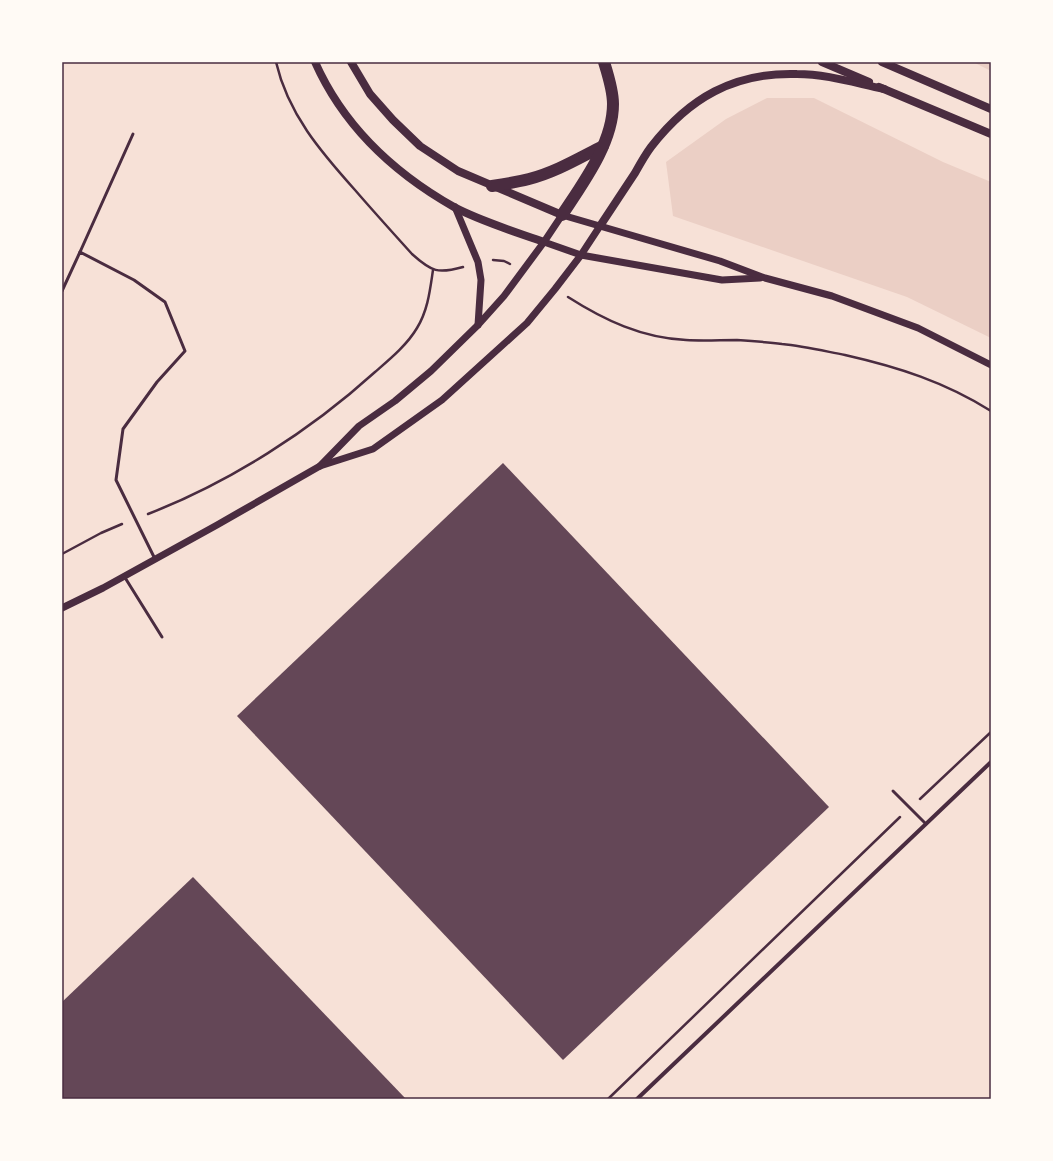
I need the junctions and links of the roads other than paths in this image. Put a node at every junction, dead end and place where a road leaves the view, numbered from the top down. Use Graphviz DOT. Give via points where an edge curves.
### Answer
graph roads {
  1 [pos="316,62"];
  2 [pos="351,62"];
  3 [pos="604,62"];
  4 [pos="822,62"];
  5 [pos="882,62"];
  6 [pos="884,89"];
  7 [pos="991,109"];
  8 [pos="133,134"];
  9 [pos="991,134"];
  10 [pos="603,146"];
  11 [pos="492,186"];
  12 [pos="455,207"];
  13 [pos="562,215"];
  14 [pos="600,226"];
  15 [pos="544,242"];
  16 [pos="80,252"];
  17 [pos="581,255"];
  18 [pos="765,278"];
  19 [pos="62,291"];
  20 [pos="478,325"];
  21 [pos="991,365"];
  22 [pos="320,466"];
  23 [pos="155,559"];
  24 [pos="124,576"];
  25 [pos="62,608"];
  26 [pos="162,637"];
  27 [pos="991,762"];
  28 [pos="893,791"];
  29 [pos="926,824"];
  30 [pos="637,1099"];
  1 -- 12 [label="main road" via="323,80 362,135 405,175"];
  2 -- 11 [label="main road" via="370,94 420,146 458,171"];
  3 -- 10 [label="highway" via="613,104 611,125"];
  4 -- 6 [label="main road"];
  5 -- 7 [label="main road"];
  6 -- 9 [label="main road"];
  6 -- 14 [label="main road" via="798,74 738,80 712,92 678,118 651,148"];
  8 -- 16 [label="lane"];
  10 -- 11 [label="highway" via="560,168 529,179"];
  10 -- 13 [label="highway"];
  11 -- 13 [label="main road"];
  12 -- 15 [label="main road"];
  12 -- 20 [label="street" via="478,262 481,280"];
  13 -- 14 [label="street"];
  13 -- 15 [label="street"];
  14 -- 17 [label="street"];
  14 -- 18 [label="street" via="720,261"];
  15 -- 17 [label="street"];
  15 -- 20 [label="street" via="504,296"];
  16 -- 19 [label="lane"];
  16 -- 23 [label="lane" via="134,280 165,302 185,351 157,382 123,429 116,480"];
  17 -- 18 [label="street" via="722,280"];
  17 -- 22 [label="street" via="527,323 442,400 373,449"];
  18 -- 21 [label="street" via="832,296 918,328"];
  20 -- 22 [label="street" via="395,402 359,426"];
  22 -- 23 [label="street"];
  23 -- 24 [label="street"];
  24 -- 25 [label="street"];
  24 -- 26 [label="lane"];
  27 -- 29 [label="street"];
  28 -- 29 [label="lane"];
  29 -- 30 [label="street"];
}
